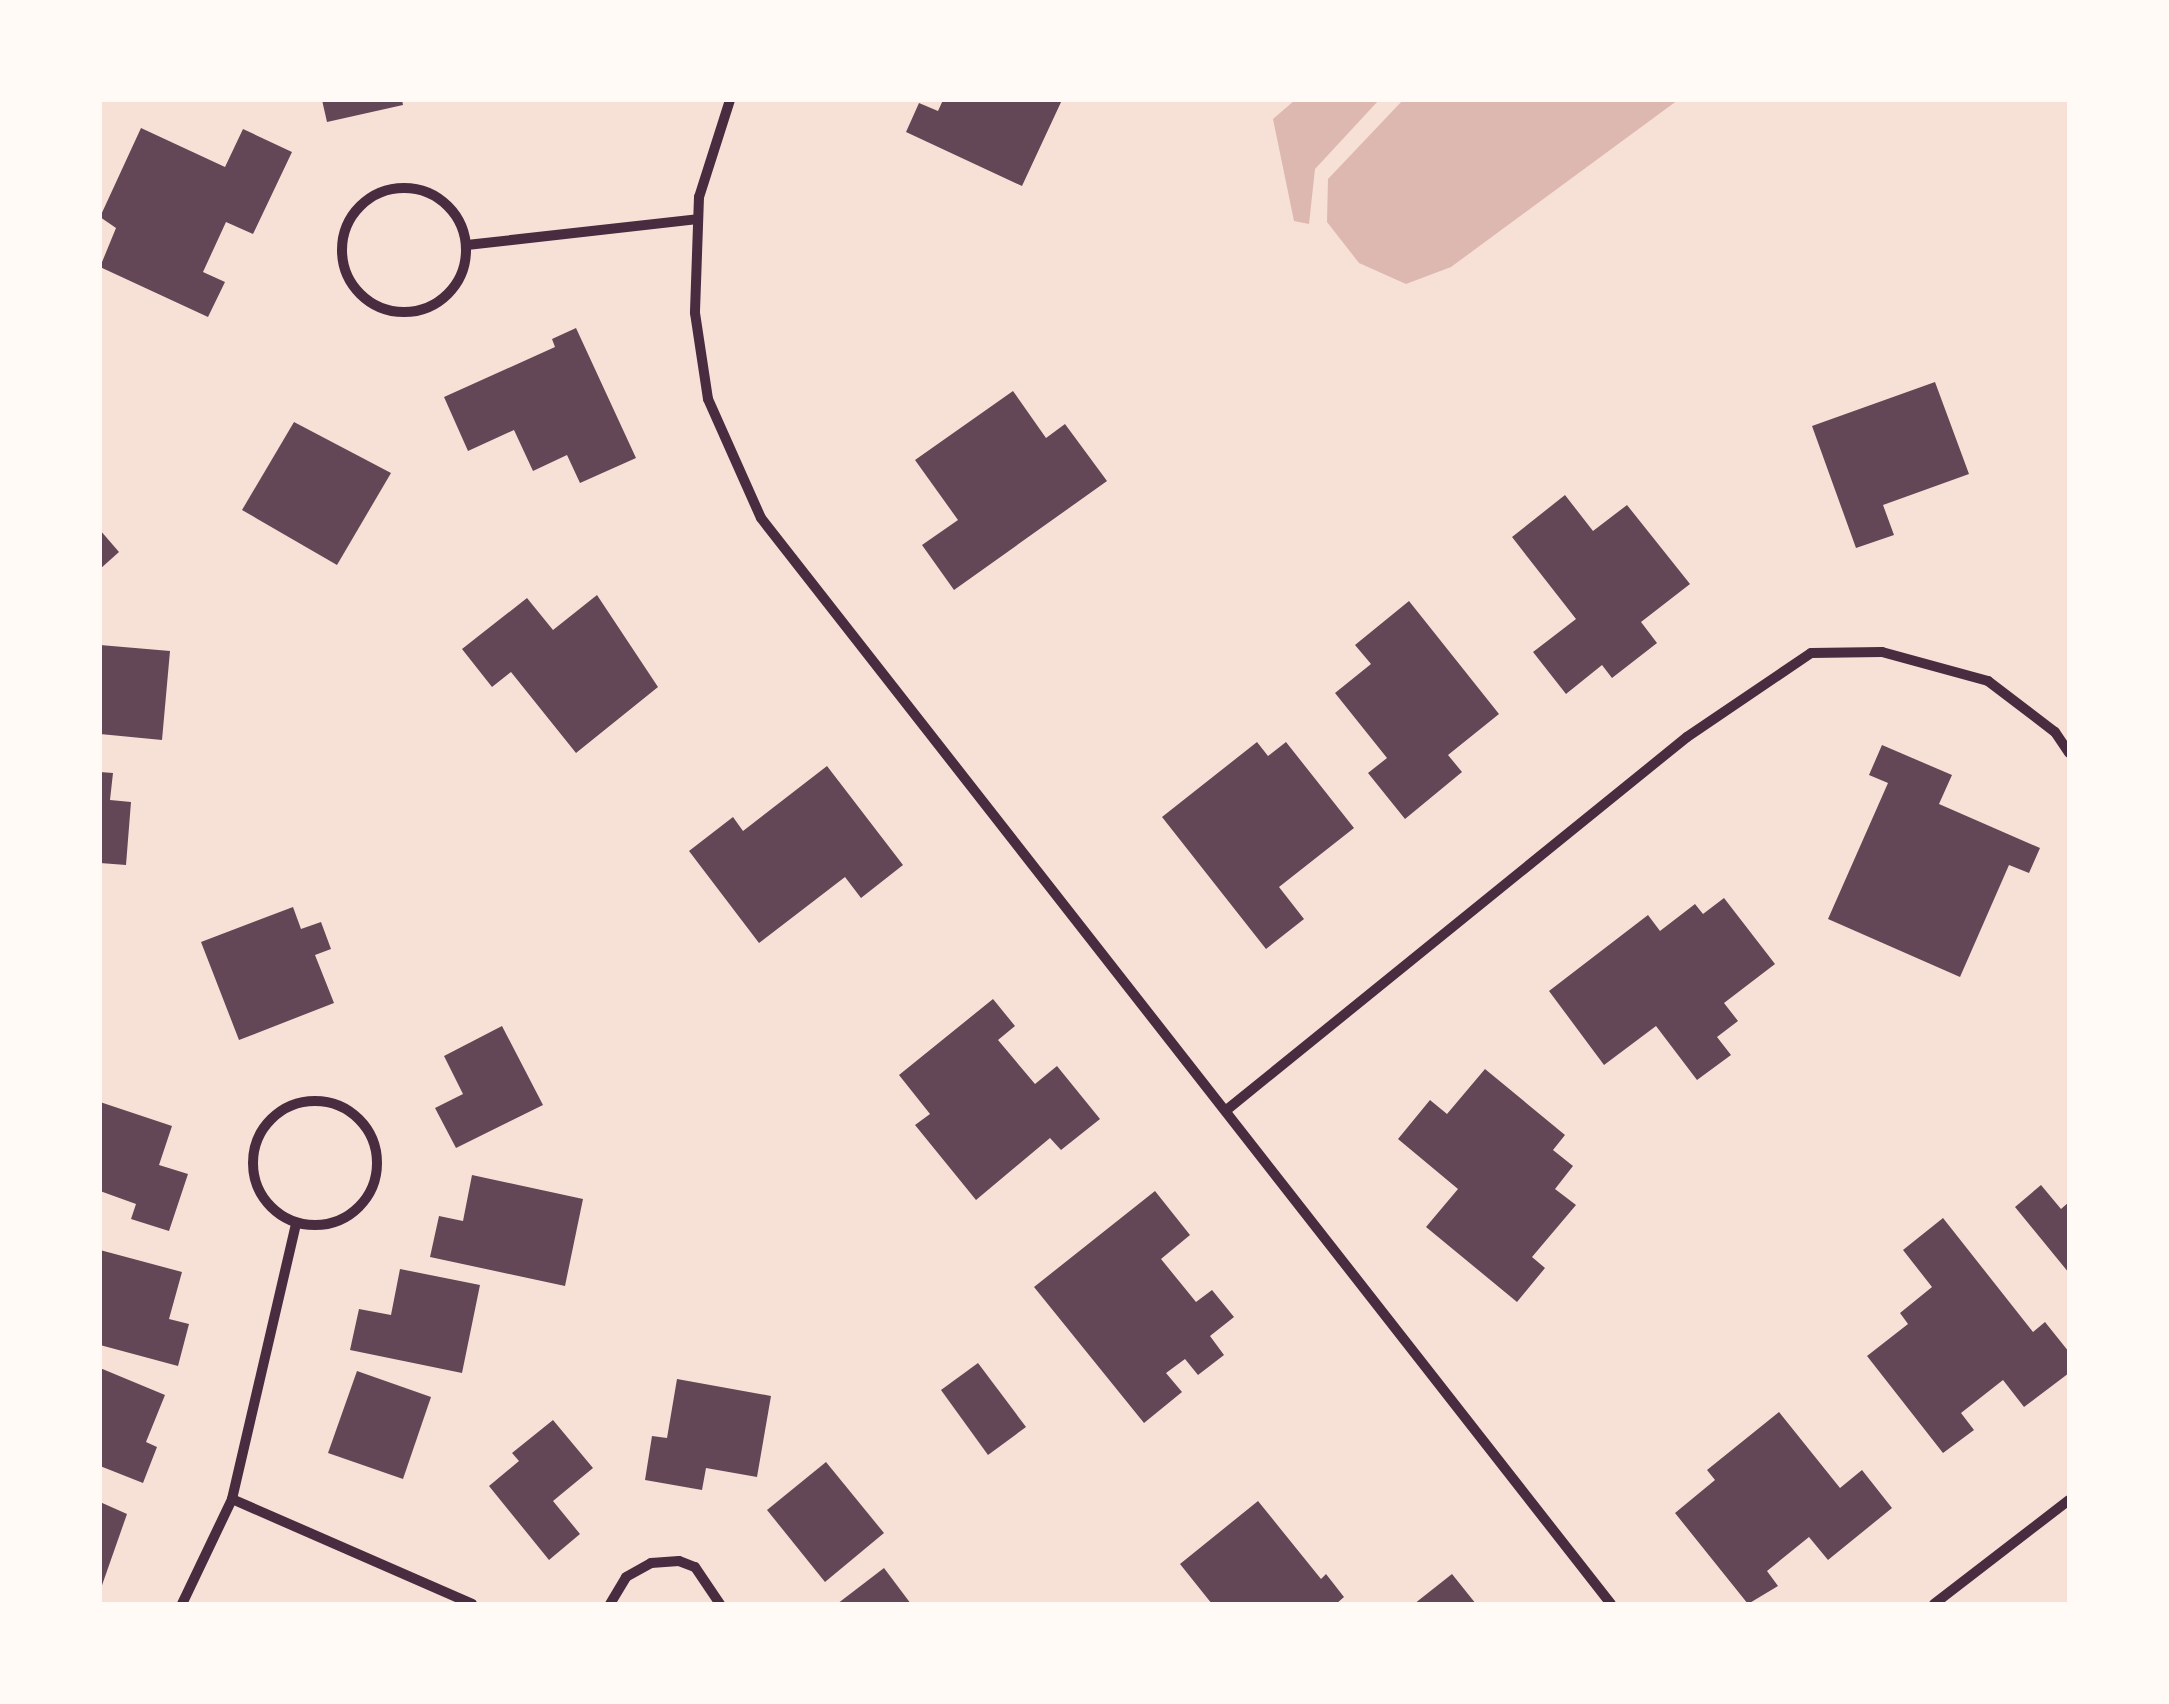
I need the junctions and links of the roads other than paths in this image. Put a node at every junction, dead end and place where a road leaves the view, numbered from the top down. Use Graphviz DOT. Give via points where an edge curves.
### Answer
graph roads {
  1 [pos="730,100"];
  2 [pos="698,220"];
  3 [pos="467,245"];
  4 [pos="2069,754"];
  5 [pos="1229,1108"];
  6 [pos="296,1223"];
  7 [pos="232,1499"];
  8 [pos="2069,1500"];
  9 [pos="182,1604"];
  10 [pos="472,1604"];
  11 [pos="610,1604"];
  12 [pos="720,1604"];
  13 [pos="1611,1604"];
  14 [pos="1934,1604"];
  1 -- 2 [label="street"];
  2 -- 3 [label="street"];
  2 -- 5 [label="street" via="695,313 708,399 761,518"];
  3 -- 3 [label="street" via="452,290 410,313 372,304 357,291 342,254 343,234 368,198 410,187 449,206"];
  4 -- 5 [label="street" via="2055,732 1988,680 1882,652 1811,653 1687,737"];
  5 -- 13 [label="street"];
  6 -- 6 [label="street" via="264,1199 252,1160 256,1141 274,1116 300,1102 341,1106 371,1134 377,1176 347,1216 318,1226"];
  6 -- 7 [label="street"];
  7 -- 9 [label="street"];
  7 -- 10 [label="street"];
  8 -- 14 [label="street"];
  11 -- 12 [label="street" via="626,1577 651,1563 678,1561 695,1566"];
}
